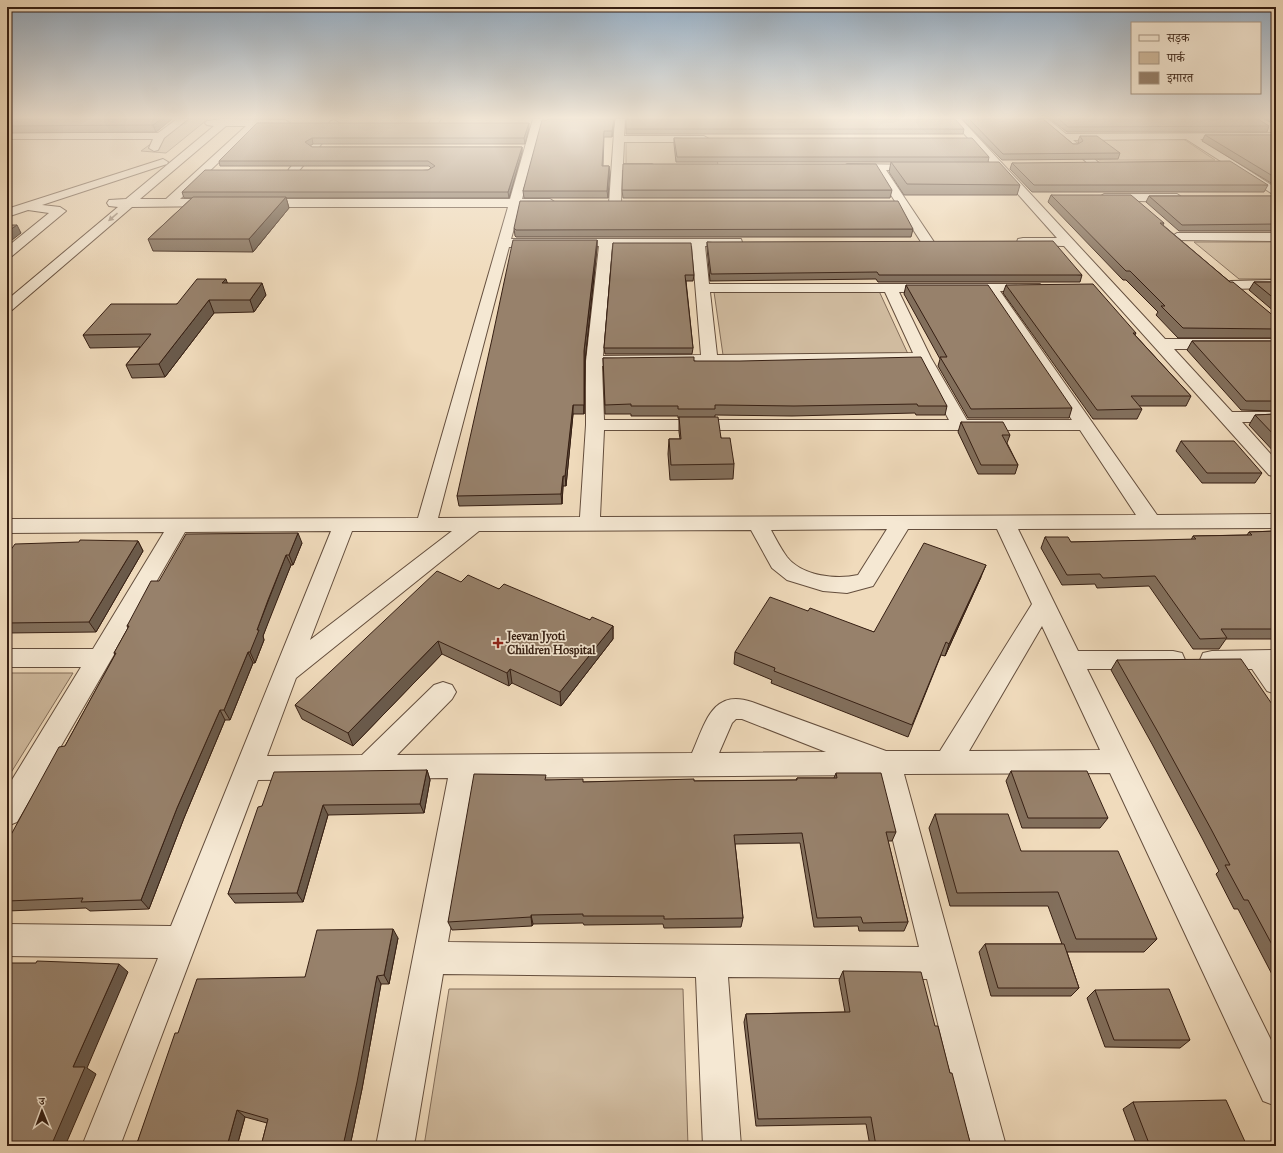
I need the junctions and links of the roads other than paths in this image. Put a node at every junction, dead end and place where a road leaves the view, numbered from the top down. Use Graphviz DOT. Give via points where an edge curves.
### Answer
graph roads {
  1 [pos="126,173"];
  2 [pos="152,173"];
  3 [pos="157,173"];
  4 [pos="201,173"];
  5 [pos="521,173"];
  6 [pos="617,173"];
  7 [pos="882,173"];
  8 [pos="1005,173"];
  9 [pos="1244,173"];
  10 [pos="92,185"];
  11 [pos="419,190"];
  12 [pos="1276,193"];
  13 [pos="1261,197"];
  14 [pos="1276,197"];
  15 [pos="1029,198"];
  16 [pos="1044,198"];
  17 [pos="1092,198"];
  18 [pos="1131,198"];
  19 [pos="1192,198"];
  20 [pos="126,199"];
  21 [pos="169,203"];
  22 [pos="232,203"];
  23 [pos="247,203"];
  24 [pos="412,203"];
  25 [pos="514,203"];
  26 [pos="561,203"];
  27 [pos="600,203"];
  28 [pos="885,203"];
  29 [pos="901,203"];
  30 [pos="21,208"];
  31 [pos="7,213"];
  32 [pos="1148,213"];
  33 [pos="1165,228"];
  34 [pos="1176,237"];
  35 [pos="1276,237"];
  36 [pos="606,242"];
  37 [pos="698,242"];
  38 [pos="746,242"];
  39 [pos="912,242"];
  40 [pos="928,242"];
  41 [pos="943,242"];
  42 [pos="1014,242"];
  43 [pos="1068,242"];
  44 [pos="504,243"];
  45 [pos="1193,252"];
  46 [pos="7,253"];
  47 [pos="1220,275"];
  48 [pos="1276,284"];
  49 [pos="1231,285"];
  50 [pos="890,287"];
  51 [pos="990,287"];
  52 [pos="1045,287"];
  53 [pos="1093,287"];
  54 [pos="1109,287"];
  55 [pos="702,288"];
  56 [pos="7,292"];
  57 [pos="1248,299"];
  58 [pos="7,308"];
  59 [pos="1161,344"];
  60 [pos="1276,344"];
  61 [pos="923,358"];
  62 [pos="709,360"];
  63 [pos="594,361"];
  64 [pos="1227,417"];
  65 [pos="1276,417"];
  66 [pos="596,425"];
  67 [pos="960,425"];
  68 [pos="1085,425"];
  69 [pos="1276,471"];
  70 [pos="1276,521"];
  71 [pos="902,522"];
  72 [pos="1004,522"];
  73 [pos="1151,522"];
  74 [pos="590,523"];
  75 [pos="757,523"];
  76 [pos="344,524"];
  77 [pos="426,524"];
  78 [pos="474,524"];
  79 [pos="179,525"];
  80 [pos="7,526"];
  81 [pos="1043,605"];
  82 [pos="7,658"];
  83 [pos="100,658"];
  84 [pos="1267,659"];
  85 [pos="1070,660"];
  86 [pos="286,673"];
  87 [pos="1276,684"];
  88 [pos="443,692"];
  89 [pos="1119,762"];
  90 [pos="947,763"];
  91 [pos="888,764"];
  92 [pos="700,765"];
  93 [pos="464,766"];
  94 [pos="249,768"];
  95 [pos="368,768"];
  96 [pos="7,813"];
  97 [pos="7,940"];
  98 [pos="181,942"];
  99 [pos="429,958"];
  100 [pos="711,961"];
  101 [pos="939,963"];
  102 [pos="1276,1088"];
  103 [pos="101,1146"];
  104 [pos="395,1146"];
  105 [pos="722,1146"];
  106 [pos="987,1146"];
  1 -- 10 [label="street"];
  2 -- 20 [label="street"];
  3 -- 20 [label="street"];
  4 -- 21 [label="street"];
  5 -- 25 [label="street"];
  6 -- 27 [label="street" via="619,203"];
  7 -- 29 [label="street"];
  8 -- 15 [label="street"];
  9 -- 12 [label="street"];
  10 -- 20 [label="street"];
  10 -- 30 [label="street"];
  11 -- 24 [label="street"];
  13 -- 14 [label="street"];
  15 -- 16 [label="street"];
  15 -- 43 [label="street"];
  17 -- 18 [label="street"];
  18 -- 19 [label="street"];
  18 -- 32 [label="street"];
  20 -- 21 [label="street"];
  20 -- 56 [label="street" via="113,203"];
  20 -- 58 [label="street, one-way"];
  21 -- 22 [label="street"];
  23 -- 24 [label="street"];
  24 -- 25 [label="street"];
  25 -- 26 [label="street"];
  25 -- 44 [label="street"];
  28 -- 29 [label="street"];
  29 -- 40 [label="street"];
  30 -- 31 [label="street"];
  30 -- 46 [label="street" via="60,210"];
  33 -- 34 [label="street"];
  34 -- 35 [label="street"];
  34 -- 45 [label="street"];
  36 -- 37 [label="street"];
  36 -- 44 [label="street"];
  36 -- 63 [label="street"];
  37 -- 38 [label="street"];
  37 -- 55 [label="street"];
  39 -- 40 [label="street"];
  40 -- 41 [label="street"];
  42 -- 43 [label="street"];
  43 -- 54 [label="street"];
  44 -- 77 [label="street"];
  47 -- 49 [label="street"];
  48 -- 49 [label="street"];
  49 -- 57 [label="street"];
  50 -- 51 [label="street"];
  50 -- 55 [label="street"];
  50 -- 61 [label="street"];
  51 -- 52 [label="street"];
  51 -- 68 [label="street"];
  53 -- 54 [label="street"];
  54 -- 59 [label="street"];
  55 -- 62 [label="street"];
  59 -- 60 [label="street"];
  59 -- 64 [label="street"];
  61 -- 62 [label="street"];
  61 -- 67 [label="street"];
  62 -- 63 [label="street"];
  63 -- 66 [label="street"];
  64 -- 65 [label="street"];
  64 -- 69 [label="street"];
  66 -- 67 [label="street"];
  66 -- 74 [label="street"];
  67 -- 68 [label="street"];
  68 -- 73 [label="street"];
  70 -- 73 [label="street"];
  71 -- 72 [label="street"];
  71 -- 75 [label="street"];
  71 -- 75 [label="street" via="865,581 847,586 823,583 796,575 780,563"];
  72 -- 73 [label="street"];
  72 -- 81 [label="street"];
  74 -- 75 [label="street"];
  74 -- 78 [label="street"];
  76 -- 77 [label="street"];
  76 -- 79 [label="street"];
  76 -- 86 [label="street"];
  77 -- 78 [label="street"];
  78 -- 86 [label="street"];
  79 -- 80 [label="street"];
  79 -- 83 [label="street"];
  81 -- 85 [label="street"];
  81 -- 90 [label="street"];
  82 -- 83 [label="street"];
  83 -- 96 [label="street"];
  84 -- 85 [label="street"];
  84 -- 87 [label="street"];
  85 -- 89 [label="street"];
  86 -- 94 [label="street"];
  88 -- 95 [label="street"];
  89 -- 90 [label="street"];
  89 -- 102 [label="street"];
  90 -- 91 [label="street"];
  91 -- 92 [label="street"];
  91 -- 92 [label="street" via="743,709 730,709 722,716"];
  91 -- 101 [label="street"];
  92 -- 93 [label="street"];
  93 -- 95 [label="street"];
  93 -- 99 [label="street"];
  94 -- 95 [label="street"];
  94 -- 98 [label="street"];
  97 -- 98 [label="street"];
  98 -- 103 [label="street"];
  99 -- 100 [label="street"];
  99 -- 104 [label="street"];
  100 -- 101 [label="street"];
  100 -- 105 [label="street"];
  101 -- 106 [label="street"];
}
